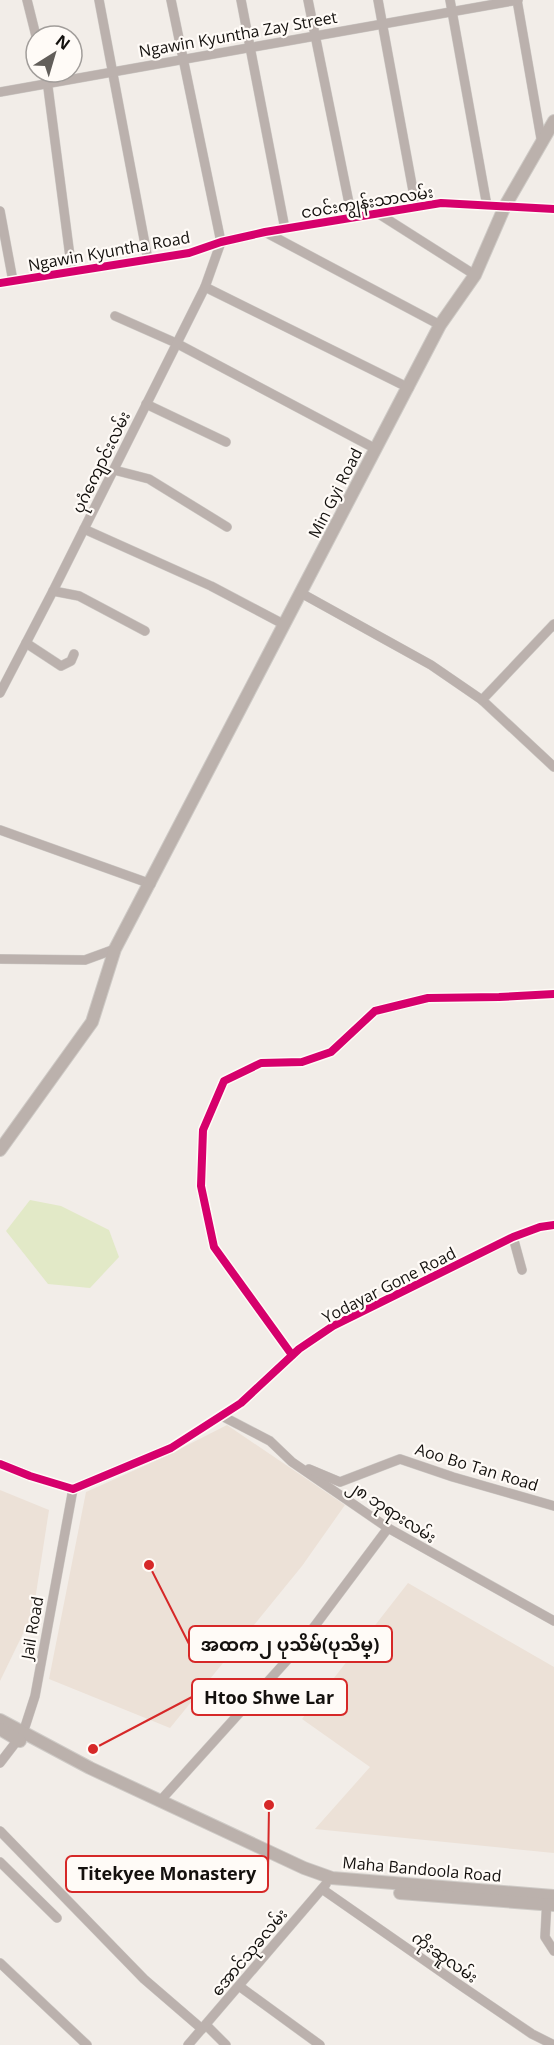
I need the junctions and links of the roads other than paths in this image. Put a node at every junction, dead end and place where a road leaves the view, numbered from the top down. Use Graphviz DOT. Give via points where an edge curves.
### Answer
graph roads {
  1 [pos="27,0"];
  2 [pos="99,0"];
  3 [pos="171,0"];
  4 [pos="241,0"];
  5 [pos="308,0"];
  6 [pos="378,0"];
  7 [pos="450,0"];
  8 [pos="517,0"];
  9 [pos="452,12"];
  10 [pos="33,24"];
  11 [pos="383,24"];
  12 [pos="316,36"];
  13 [pos="252,47"];
  14 [pos="184,59"];
  15 [pos="113,70"];
  16 [pos="84,76"];
  17 [pos="43,84"];
  18 [pos="48,84"];
  19 [pos="0,92"];
  20 [pos="554,121"];
  21 [pos="542,144"];
  22 [pos="486,206"];
  23 [pos="417,207"];
  24 [pos="506,207"];
  25 [pos="554,209"];
  26 [pos="0,212"];
  27 [pos="379,214"];
  28 [pos="352,218"];
  29 [pos="285,229"];
  30 [pos="265,232"];
  31 [pos="221,242"];
  32 [pos="148,260"];
  33 [pos="72,272"];
  34 [pos="475,275"];
  35 [pos="13,281"];
  36 [pos="0,283"];
  37 [pos="205,287"];
  38 [pos="115,316"];
  39 [pos="440,325"];
  40 [pos="177,343"];
  41 [pos="409,388"];
  42 [pos="146,404"];
  43 [pos="226,442"];
  44 [pos="376,448"];
  45 [pos="114,470"];
  46 [pos="227,527"];
  47 [pos="84,530"];
  48 [pos="53,591"];
  49 [pos="301,593"];
  50 [pos="554,624"];
  51 [pos="285,625"];
  52 [pos="145,631"];
  53 [pos="26,644"];
  54 [pos="74,654"];
  55 [pos="0,693"];
  56 [pos="482,700"];
  57 [pos="554,767"];
  58 [pos="0,830"];
  59 [pos="151,884"];
  60 [pos="116,949"];
  61 [pos="0,959"];
  62 [pos="554,994"];
  63 [pos="0,1150"];
  64 [pos="554,1225"];
  65 [pos="513,1237"];
  66 [pos="522,1270"];
  67 [pos="292,1355"];
  68 [pos="222,1416"];
  69 [pos="292,1462"];
  70 [pos="0,1464"];
  71 [pos="73,1489"];
  72 [pos="554,1506"];
  73 [pos="387,1528"];
  74 [pos="554,1621"];
  75 [pos="0,1720"];
  76 [pos="0,1730"];
  77 [pos="21,1737"];
  78 [pos="0,1763"];
  79 [pos="160,1801"];
  80 [pos="0,1832"];
  81 [pos="0,1862"];
  82 [pos="327,1884"];
  83 [pos="550,1900"];
  84 [pos="57,1918"];
  85 [pos="554,1951"];
  86 [pos="0,1963"];
  87 [pos="239,1986"];
  88 [pos="204,2027"];
  89 [pos="532,2034"];
  90 [pos="83,2044"];
  91 [pos="554,2044"];
  92 [pos="188,2045"];
  93 [pos="226,2045"];
  94 [pos="320,2045"];
  95 [pos="539,2045"];
  1 -- 10 [label="street"];
  2 -- 15 [label="street"];
  3 -- 14 [label="street"];
  4 -- 13 [label="street"];
  5 -- 12 [label="street"];
  6 -- 11 [label="street"];
  7 -- 9 [label="street"];
  8 -- 9 [label="street, Ngawin Kyuntha Zay Street"];
  8 -- 21 [label="street"];
  9 -- 11 [label="street, Ngawin Kyuntha Zay Street"];
  9 -- 22 [label="street"];
  11 -- 12 [label="street, Ngawin Kyuntha Zay Street"];
  11 -- 23 [label="street"];
  12 -- 13 [label="street, Ngawin Kyuntha Zay Street"];
  12 -- 28 [label="street"];
  13 -- 14 [label="street, Ngawin Kyuntha Zay Street"];
  13 -- 29 [label="street"];
  14 -- 15 [label="street, Ngawin Kyuntha Zay Street"];
  14 -- 31 [label="street"];
  15 -- 16 [label="street, Ngawin Kyuntha Zay Street"];
  15 -- 32 [label="street"];
  17 -- 19 [label="street, Ngawin Kyuntha Zay Street"];
  18 -- 33 [label="street"];
  20 -- 21 [label="main road, Min Gyi Road"];
  21 -- 24 [label="main road, Min Gyi Road"];
  22 -- 23 [label="street, ငဝင်းကျွန်းသာလမ်း" via="441,203"];
  22 -- 24 [label="street, ငဝင်းကျွန်းသာလမ်း"];
  23 -- 27 [label="street, ငဝင်းကျွန်းသာလမ်း"];
  24 -- 25 [label="street, ငဝင်းကျွန်းသာလမ်း"];
  24 -- 34 [label="main road, Min Gyi Road"];
  26 -- 35 [label="street"];
  27 -- 28 [label="street, ငဝင်းကျွန်းသာလမ်း"];
  27 -- 34 [label="street"];
  28 -- 29 [label="street, ငဝင်းကျွန်းသာလမ်း"];
  29 -- 30 [label="street, ငဝင်းကျွန်းသာလမ်း"];
  30 -- 31 [label="street, ငဝင်းကျွန်းသာလမ်း"];
  30 -- 39 [label="street"];
  31 -- 32 [label="street, Ngawin Kyuntha Road" via="189,254"];
  31 -- 37 [label="street, ပုဂံကျောင်းလမ်း"];
  32 -- 33 [label="street, Ngawin Kyuntha Road"];
  33 -- 35 [label="street, Ngawin Kyuntha Road"];
  34 -- 39 [label="main road, Min Gyi Road"];
  35 -- 36 [label="street, Ngawin Kyuntha Road"];
  37 -- 40 [label="street, ပုဂံကျောင်းလမ်း"];
  37 -- 41 [label="street"];
  38 -- 40 [label="street"];
  39 -- 41 [label="main road, Min Gyi Road"];
  40 -- 42 [label="street, ပုဂံကျောင်းလမ်း"];
  40 -- 44 [label="street"];
  41 -- 44 [label="main road, Min Gyi Road"];
  42 -- 43 [label="street"];
  42 -- 45 [label="street, ပုဂံကျောင်းလမ်း"];
  44 -- 49 [label="main road, Min Gyi Road"];
  45 -- 46 [label="street" via="149,479"];
  45 -- 47 [label="street, ပုဂံကျောင်းလမ်း"];
  47 -- 48 [label="street, ပုဂံကျောင်းလမ်း"];
  47 -- 51 [label="street" via="211,586"];
  48 -- 52 [label="street" via="79,596"];
  48 -- 53 [label="street, ပုဂံကျောင်းလမ်း"];
  49 -- 51 [label="main road, Min Gyi Road"];
  49 -- 56 [label="street" via="431,666"];
  50 -- 56 [label="street"];
  51 -- 59 [label="main road, Min Gyi Road"];
  53 -- 54 [label="street" via="61,666 71,661"];
  53 -- 55 [label="street, ပုဂံကျောင်းလမ်း"];
  56 -- 57 [label="street"];
  58 -- 59 [label="street"];
  59 -- 60 [label="main road, Min Gyi Road"];
  60 -- 61 [label="street" via="85,960"];
  60 -- 63 [label="main road, Min Gyi Road" via="92,1022"];
  62 -- 67 [label="street" via="428,998 375,1011 332,1052 302,1062 261,1063 224,1081 203,1130 201,1186 214,1247"];
  64 -- 65 [label="street, Yodayar Gone Road"];
  65 -- 66 [label="street"];
  65 -- 67 [label="street, Yodayar Gone Road" via="333,1326"];
  67 -- 68 [label="street, Yodayar Gone Road"];
  68 -- 69 [label="street, ၂၈ ဘုရားလမ်း" via="270,1441"];
  68 -- 71 [label="street, Yodayar Gone Road" via="171,1448"];
  69 -- 72 [label="street, Aoo Bo Tan Road" via="340,1482 400,1459"];
  69 -- 73 [label="street, ၂၈ ဘုရားလမ်း"];
  70 -- 71 [label="street"];
  71 -- 77 [label="street, Jail Road" via="34,1696"];
  73 -- 74 [label="street, ၂၈ ဘုရားလမ်း"];
  73 -- 79 [label="street" via="298,1647"];
  75 -- 77 [label="main road, Maha Bandoola Road"];
  76 -- 77 [label="main road, Maha Bandoola Road"];
  77 -- 78 [label="street, Jail Road"];
  77 -- 79 [label="main road, Maha Bandoola Road"];
  77 -- 82 [label="main road, Maha Bandoola Road" via="155,1808"];
  79 -- 82 [label="main road, Maha Bandoola Road" via="304,1868"];
  80 -- 88 [label="street" via="144,1979"];
  81 -- 84 [label="street"];
  82 -- 83 [label="main road, Maha Bandoola Road"];
  82 -- 87 [label="street, အောင်သုခလမ်း"];
  82 -- 89 [label="street, ကိုးဆူလမ်း"];
  83 -- 85 [label="street" via="545,1937"];
  86 -- 90 [label="street"];
  87 -- 88 [label="street, အောင်သုခလမ်း"];
  87 -- 94 [label="street"];
  88 -- 92 [label="street, အောင်သုခလမ်း"];
  88 -- 93 [label="street"];
  89 -- 91 [label="street, ကိုးဆူလမ်း"];
  89 -- 95 [label="street"];
}
